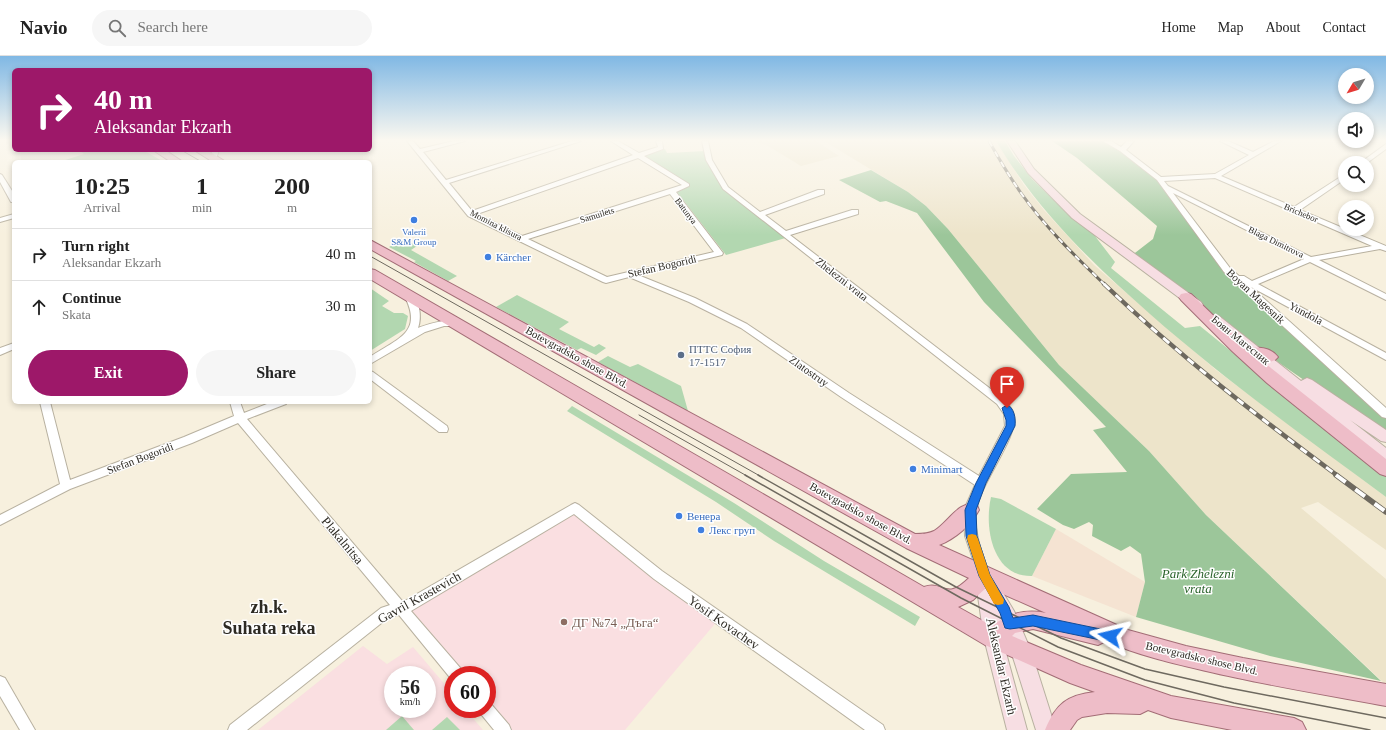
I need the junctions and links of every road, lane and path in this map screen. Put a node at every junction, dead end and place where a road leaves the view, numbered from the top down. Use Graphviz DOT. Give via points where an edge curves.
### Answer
graph roads {
  1 [pos="437,172"];
  2 [pos="476,172"];
  3 [pos="591,172"];
  4 [pos="666,172"];
  5 [pos="716,172"];
  6 [pos="1032,172"];
  7 [pos="1151,172"];
  8 [pos="1222,172"];
  9 [pos="0,176"];
  10 [pos="1216,176"];
  11 [pos="1159,179"];
  12 [pos="1338,181"];
  13 [pos="445,182"];
  14 [pos="3,184"];
  15 [pos="1166,187"];
  16 [pos="672,192"];
  17 [pos="821,192"];
  18 [pos="12,197"];
  19 [pos="1295,210"];
  20 [pos="855,212"];
  21 [pos="471,214"];
  22 [pos="760,214"];
  23 [pos="12,217"];
  24 [pos="0,220"];
  25 [pos="785,234"];
  26 [pos="523,238"];
  27 [pos="372,245"];
  28 [pos="1384,248"];
  29 [pos="719,253"];
  30 [pos="1311,259"];
  31 [pos="372,274"];
  32 [pos="629,274"];
  33 [pos="606,280"];
  34 [pos="1248,285"];
  35 [pos="408,295"];
  36 [pos="1186,297"];
  37 [pos="1386,297"];
  38 [pos="1209,314"];
  39 [pos="457,323"];
  40 [pos="410,335"];
  41 [pos="12,347"];
  42 [pos="0,352"];
  43 [pos="1251,354"];
  44 [pos="1386,356"];
  45 [pos="1270,357"];
  46 [pos="372,360"];
  47 [pos="372,376"];
  48 [pos="46,404"];
  49 [pos="236,404"];
  50 [pos="277,404"];
  51 [pos="1386,414"];
  52 [pos="240,418"];
  53 [pos="443,429"];
  54 [pos="1386,437"];
  55 [pos="1386,456"];
  56 [pos="1386,469"];
  57 [pos="981,483"];
  58 [pos="66,486"];
  59 [pos="575,508"];
  60 [pos="970,510"];
  61 [pos="0,520"];
  62 [pos="913,542"];
  63 [pos="984,576"];
  64 [pos="900,584"];
  65 [pos="402,609"];
  66 [pos="1010,624"];
  67 [pos="992,638"];
  68 [pos="1125,639"];
  69 [pos="1021,651"];
  70 [pos="450,666"];
  71 [pos="0,683"];
  72 [pos="1386,696"];
  73 [pos="1172,707"];
  74 [pos="494,718"];
  75 [pos="28,730"];
  76 [pos="235,730"];
  77 [pos="504,730"];
  78 [pos="878,730"];
  79 [pos="1017,730"];
  80 [pos="1046,730"];
  81 [pos="1057,730"];
  82 [pos="1294,730"];
  1 -- 13 [label="street, Momina klisura"];
  2 -- 13 [label="street"];
  3 -- 21 [label="street"];
  4 -- 16 [label="street, Batunya" via="687,185"];
  5 -- 22 [label="street, Zhelezni vrata" via="725,188"];
  6 -- 36 [label="street" via="1076,216"];
  7 -- 11 [label="street, Boyan Magesnik"];
  8 -- 10 [label="street"];
  9 -- 14 [label="street"];
  10 -- 11 [label="street"];
  10 -- 19 [label="street, Brichebor"];
  11 -- 15 [label="street, Boyan Magesnik"];
  12 -- 19 [label="street"];
  13 -- 21 [label="street, Momina klisura"];
  14 -- 18 [label="street"];
  15 -- 30 [label="street, Blaga Dimitrova"];
  15 -- 34 [label="street, Boyan Magesnik" via="1226,270"];
  16 -- 26 [label="street, Samuilets"];
  16 -- 29 [label="street, Batunya"];
  17 -- 22 [label="street"];
  19 -- 28 [label="street, Brichebor"];
  20 -- 25 [label="street"];
  21 -- 26 [label="street, Momina klisura"];
  22 -- 25 [label="street, Zhelezni vrata"];
  23 -- 24 [label="street"];
  25 -- 57 [label="street, Zhelezni vrata" via="1001,402 1009,414 1010,426"];
  26 -- 33 [label="street, Momina klisura"];
  27 -- 62 [label="main road, Botevgradsko shose Blvd."];
  28 -- 30 [label="street"];
  29 -- 32 [label="street, Stefan Bogoridi"];
  30 -- 34 [label="street"];
  30 -- 37 [label="street, Blaga Dimitrova"];
  31 -- 35 [label="main road"];
  32 -- 33 [label="street, Stefan Bogoridi"];
  32 -- 57 [label="street, Zlatostruy" via="692,300 744,326"];
  34 -- 44 [label="street, Yundola"];
  34 -- 51 [label="street, Boyan Magesnik"];
  35 -- 39 [label="main road"];
  35 -- 40 [label="street" via="418,315"];
  36 -- 38 [label="street"];
  36 -- 43 [label="main road"];
  38 -- 43 [label="street, Боян Магесник"];
  38 -- 45 [label="street, Боян Магесник"];
  39 -- 40 [label="street" via="434,324"];
  39 -- 64 [label="main road"];
  40 -- 46 [label="street"];
  41 -- 42 [label="street"];
  43 -- 45 [label="main road"];
  43 -- 55 [label="street, Боян Магесник"];
  43 -- 56 [label="main road"];
  45 -- 54 [label="street, Боян Магесник"];
  47 -- 53 [label="street"];
  48 -- 58 [label="street"];
  49 -- 52 [label="street, Plakalnitsa"];
  50 -- 52 [label="street, Stefan Bogoridi"];
  52 -- 58 [label="street, Stefan Bogoridi"];
  52 -- 65 [label="street, Plakalnitsa"];
  57 -- 60 [label="street"];
  58 -- 61 [label="street, Stefan Bogoridi"];
  59 -- 65 [label="street, Gavril Krastevich"];
  59 -- 78 [label="street, Yosif Kovachev" via="664,579"];
  60 -- 62 [label="main road" via="950,531 939,538"];
  60 -- 63 [label="street" via="971,536"];
  62 -- 63 [label="main road, Botevgradsko shose Blvd."];
  63 -- 64 [label="main road" via="957,600 946,600"];
  63 -- 66 [label="street, Aleksandar Ekzarh"];
  63 -- 67 [label="street, Aleksandar Ekzarh"];
  63 -- 68 [label="main road, Botevgradsko shose Blvd."];
  64 -- 67 [label="main road"];
  65 -- 70 [label="street, Plakalnitsa"];
  65 -- 76 [label="street, Gavril Krastevich" via="386,612"];
  66 -- 67 [label="main road"];
  66 -- 68 [label="main road" via="1033,620"];
  66 -- 69 [label="street, Aleksandar Ekzarh"];
  67 -- 69 [label="main road"];
  67 -- 79 [label="street, Aleksandar Ekzarh"];
  68 -- 72 [label="main road, Botevgradsko shose Blvd." via="1236,667"];
  69 -- 73 [label="main road" via="1078,675"];
  69 -- 80 [label="street, Aleksandar Ekzarh"];
  71 -- 75 [label="street"];
  73 -- 81 [label="main road" via="1120,701 1086,705 1073,709 1061,720"];
  73 -- 82 [label="main road"];
  74 -- 77 [label="street"];
}
